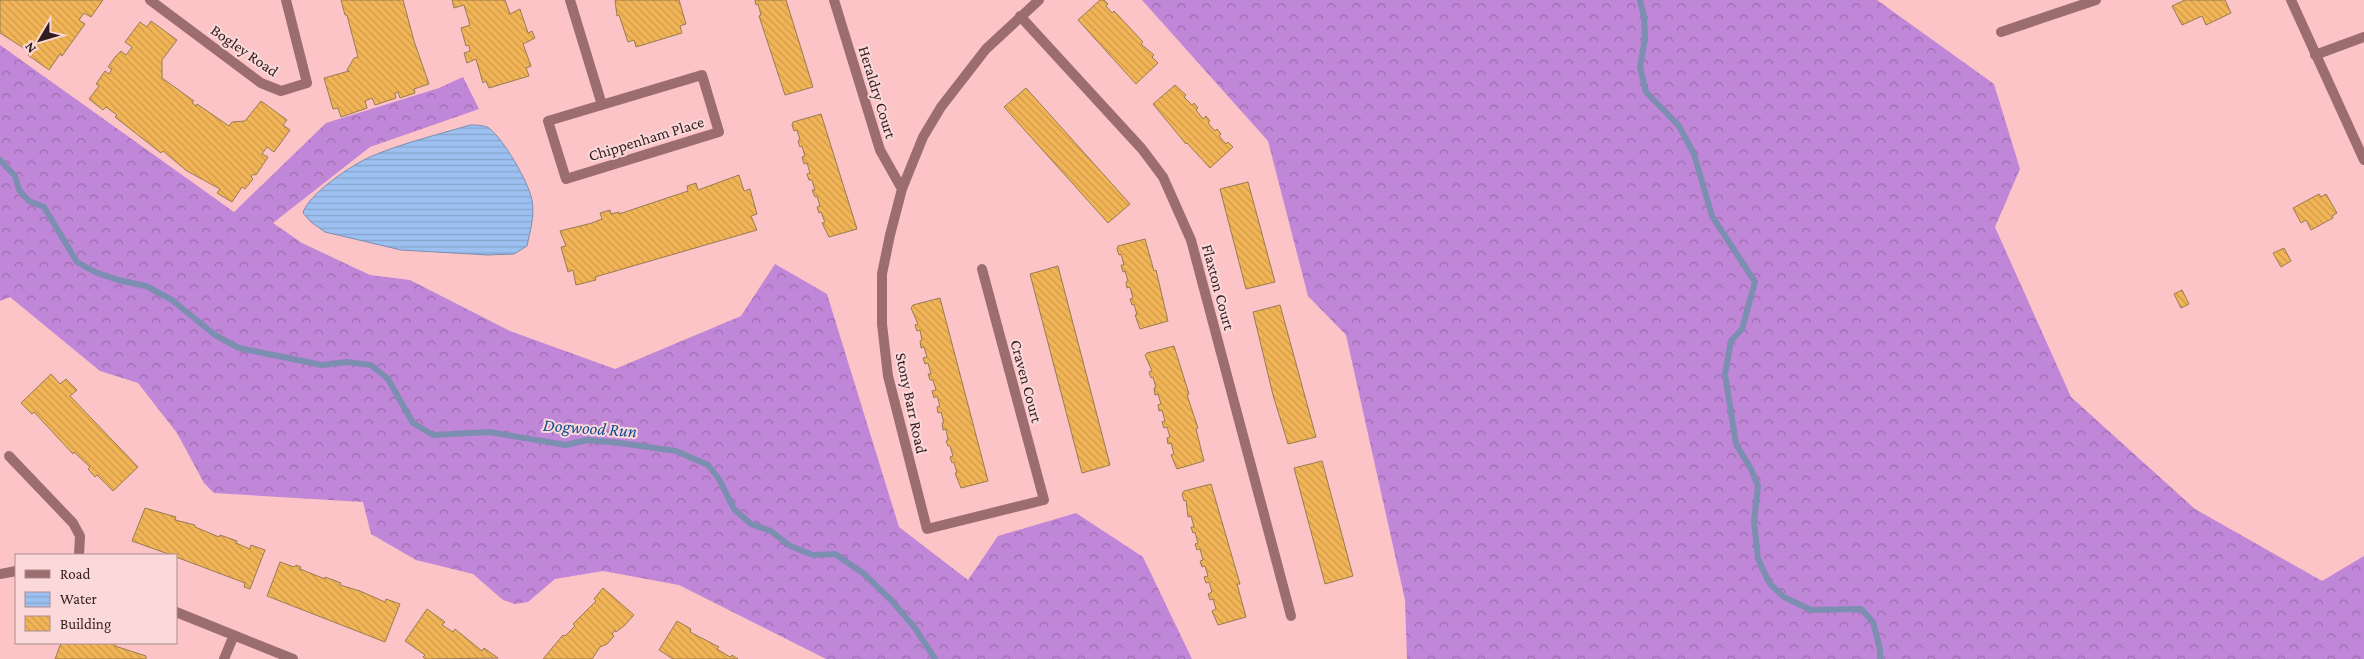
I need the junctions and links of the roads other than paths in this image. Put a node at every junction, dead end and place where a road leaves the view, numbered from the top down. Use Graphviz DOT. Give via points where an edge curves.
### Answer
graph roads {
  1 [pos="150,0"];
  2 [pos="286,0"];
  3 [pos="570,0"];
  4 [pos="834,0"];
  5 [pos="1039,0"];
  6 [pos="2096,0"];
  7 [pos="2291,0"];
  8 [pos="1020,16"];
  9 [pos="2001,32"];
  10 [pos="2364,37"];
  11 [pos="2315,55"];
  12 [pos="602,105"];
  13 [pos="2364,160"];
  14 [pos="902,189"];
  15 [pos="982,269"];
  16 [pos="9,456"];
  17 [pos="1044,500"];
  18 [pos="79,554"];
  19 [pos="15,571"];
  20 [pos="0,574"];
  21 [pos="178,613"];
  22 [pos="1291,616"];
  23 [pos="234,635"];
  24 [pos="224,659"];
  25 [pos="293,659"];
  1 -- 2 [label="street, Bogley Road" via="261,83 281,91 307,83"];
  3 -- 12 [label="street"];
  4 -- 14 [label="street, Heraldry Court" via="880,150"];
  5 -- 8 [label="street, Stony Barr Road"];
  6 -- 9 [label="street"];
  7 -- 11 [label="street"];
  8 -- 14 [label="street, Stony Barr Road" via="986,49 941,107 923,137"];
  8 -- 22 [label="street, Flaxton Court" via="1142,149 1163,177 1177,205 1190,240"];
  10 -- 11 [label="street"];
  11 -- 13 [label="street"];
  12 -- 12 [label="street, Chippenham Place" via="548,121 566,179 719,132 702,75"];
  14 -- 17 [label="street, Stony Barr Road" via="882,274 882,324 888,376 927,529"];
  15 -- 17 [label="street, Craven Court"];
  16 -- 18 [label="street" via="73,523 80,536"];
  19 -- 20 [label="street"];
  21 -- 23 [label="street"];
  23 -- 24 [label="street"];
  23 -- 25 [label="street"];
}
